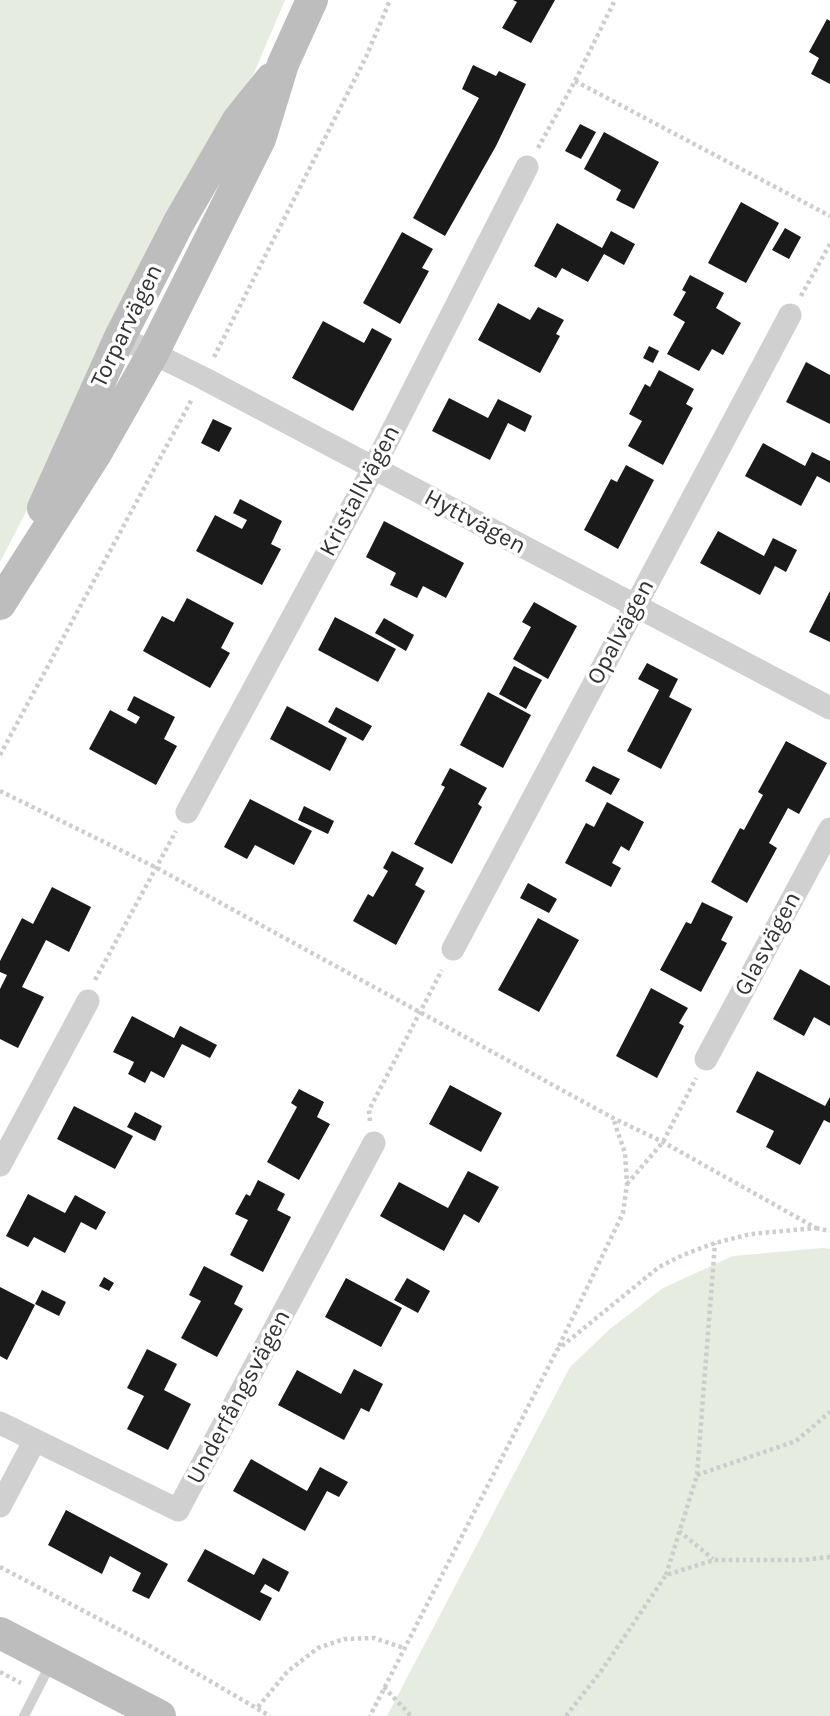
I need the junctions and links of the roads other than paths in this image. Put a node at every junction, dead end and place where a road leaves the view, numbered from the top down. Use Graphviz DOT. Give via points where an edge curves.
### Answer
graph roads {
  1 [pos="312,0"];
  2 [pos="284,64"];
  3 [pos="527,167"];
  4 [pos="790,315"];
  5 [pos="120,337"];
  6 [pos="153,353"];
  7 [pos="374,467"];
  8 [pos="0,605"];
  9 [pos="635,606"];
  10 [pos="830,708"];
  11 [pos="187,812"];
  12 [pos="830,830"];
  13 [pos="453,949"];
  14 [pos="88,1001"];
  15 [pos="706,1059"];
  16 [pos="374,1143"];
  17 [pos="0,1165"];
  18 [pos="0,1423"];
  19 [pos="34,1442"];
  20 [pos="0,1506"];
  21 [pos="0,1633"];
  22 [pos="52,1661"];
  23 [pos="24,1716"];
  24 [pos="160,1716"];
  1 -- 2 [label="street, Torparvägen"];
  2 -- 5 [label="street, Torparvägen" via="238,120"];
  2 -- 6 [label="street, Torparvägen" via="260,139"];
  3 -- 7 [label="street, Kristallvägen"];
  4 -- 9 [label="street, Opalvägen"];
  5 -- 6 [label="street, Hyttvägen"];
  5 -- 8 [label="street, Torparvägen"];
  6 -- 7 [label="street, Hyttvägen"];
  6 -- 8 [label="street, Torparvägen" via="95,456"];
  7 -- 9 [label="street, Hyttvägen"];
  7 -- 11 [label="street, Kristallvägen"];
  9 -- 10 [label="street, Hyttvägen"];
  9 -- 13 [label="street, Opalvägen"];
  12 -- 15 [label="street, Glasvägen"];
  14 -- 17 [label="street"];
  16 -- 19 [label="street, Underfångsvägen" via="178,1510"];
  18 -- 19 [label="street, Underfångsvägen"];
  19 -- 20 [label="street"];
  21 -- 22 [label="street"];
  22 -- 23 [label="lane"];
  22 -- 24 [label="street"];
}
